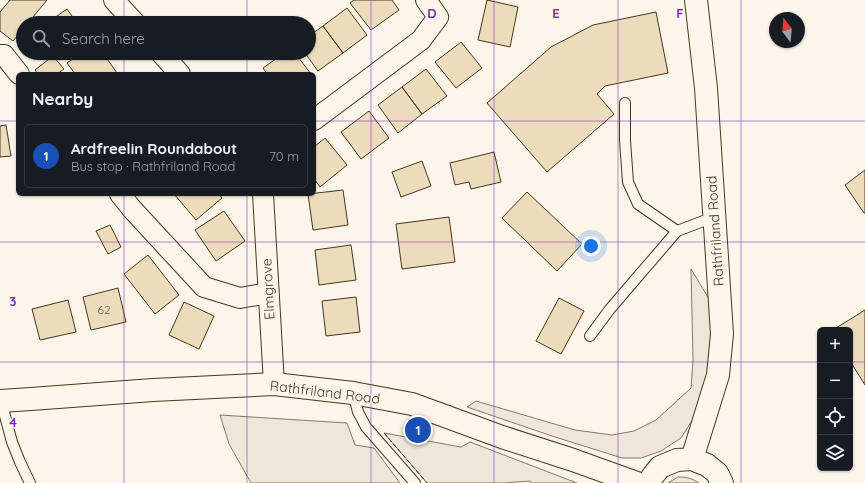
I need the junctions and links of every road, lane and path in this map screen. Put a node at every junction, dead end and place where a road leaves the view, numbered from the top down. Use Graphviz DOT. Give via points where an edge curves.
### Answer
graph roads {
  1 [pos="114,0"];
  2 [pos="426,0"];
  3 [pos="696,0"];
  4 [pos="129,16"];
  5 [pos="0,55"];
  6 [pos="167,60"];
  7 [pos="17,72"];
  8 [pos="178,72"];
  9 [pos="625,103"];
  10 [pos="316,119"];
  11 [pos="122,196"];
  12 [pos="263,196"];
  13 [pos="714,217"];
  14 [pos="677,231"];
  15 [pos="268,293"];
  16 [pos="590,336"];
  17 [pos="274,384"];
  18 [pos="354,393"];
  19 [pos="1,401"];
  20 [pos="692,459"];
  21 [pos="30,483"];
  22 [pos="415,483"];
  23 [pos="637,483"];
  24 [pos="649,483"];
  25 [pos="722,483"];
  1 -- 4 [label="street"];
  2 -- 10 [label="street" via="438,17 421,40"];
  3 -- 13 [label="main road, Rathfriland Road" via="706,88"];
  5 -- 7 [label="street" via="4,55"];
  6 -- 8 [label="street"];
  9 -- 14 [label="lane" via="628,182 638,204"];
  11 -- 15 [label="street" via="204,287 240,298"];
  12 -- 15 [label="street, Elmgrove"];
  13 -- 14 [label="lane"];
  13 -- 20 [label="main road, Rathfriland Road" via="722,334 718,375"];
  14 -- 16 [label="lane" via="610,308"];
  15 -- 17 [label="street, Elmgrove"];
  17 -- 18 [label="main road, Rathfriland Road"];
  17 -- 19 [label="main road, Rathfriland Road"];
  18 -- 22 [label="lane" via="358,412 366,427"];
  18 -- 23 [label="main road, Rathfriland Road" via="412,404"];
  19 -- 21 [label="lane" via="12,442"];
  20 -- 24 [label="main road" via="677,460 660,468"];
  20 -- 25 [label="main road" via="707,465"];
}
